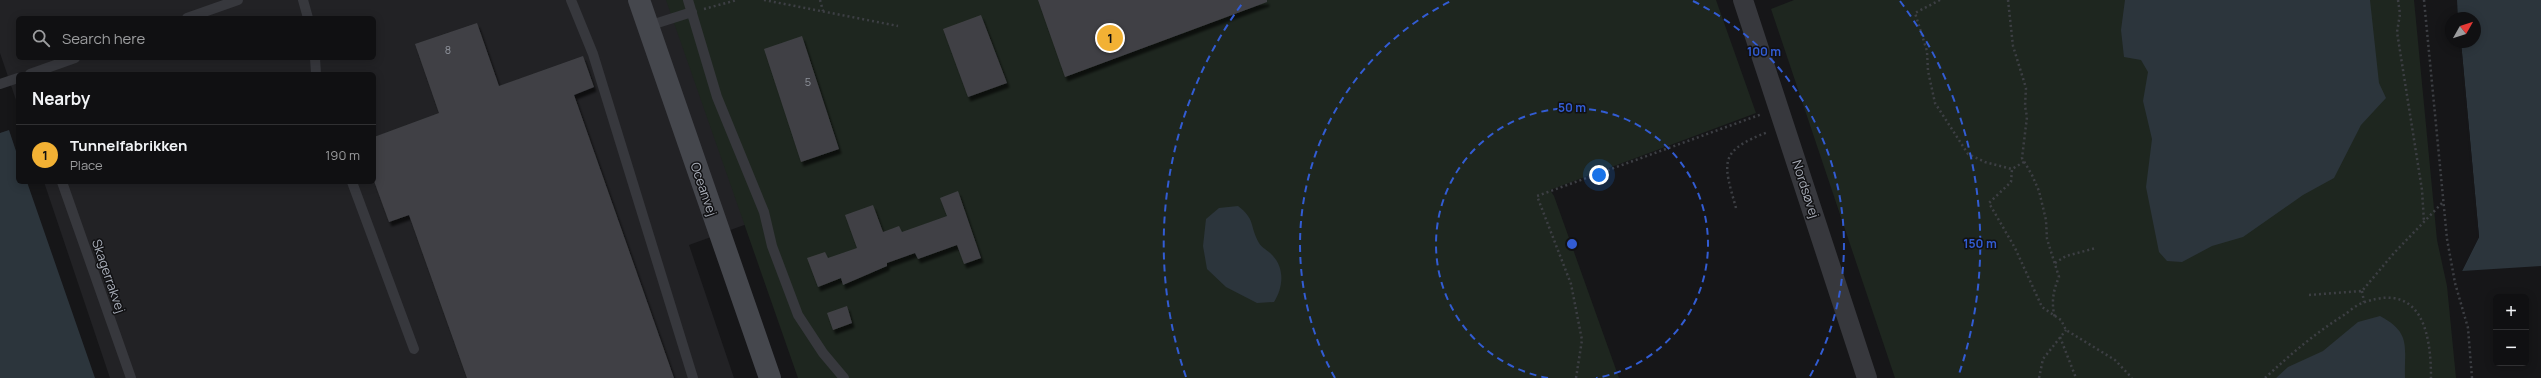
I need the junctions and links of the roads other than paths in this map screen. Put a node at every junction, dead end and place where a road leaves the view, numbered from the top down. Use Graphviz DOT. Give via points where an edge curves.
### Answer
graph roads {
  1 [pos="238,0"];
  2 [pos="303,0"];
  3 [pos="571,0"];
  4 [pos="639,0"];
  5 [pos="688,0"];
  6 [pos="1743,0"];
  7 [pos="692,12"];
  8 [pos="193,16"];
  9 [pos="307,16"];
  10 [pos="648,26"];
  11 [pos="69,60"];
  12 [pos="315,60"];
  13 [pos="36,72"];
  14 [pos="316,72"];
  15 [pos="16,79"];
  16 [pos="0,84"];
  17 [pos="63,184"];
  18 [pos="353,184"];
  19 [pos="414,349"];
  20 [pos="131,378"];
  21 [pos="693,378"];
  22 [pos="770,378"];
  23 [pos="844,378"];
  24 [pos="1867,378"];
  1 -- 8 [label="lane"];
  2 -- 9 [label="lane"];
  3 -- 21 [label="lane" via="593,54"];
  4 -- 10 [label="street, Oceanvej"];
  5 -- 7 [label="lane"];
  6 -- 24 [label="street, Nordsøvej"];
  7 -- 10 [label="lane"];
  7 -- 23 [label="lane" via="718,98 764,212 772,246 798,315 822,353"];
  10 -- 22 [label="street, Oceanvej"];
  11 -- 13 [label="lane"];
  12 -- 14 [label="lane"];
  15 -- 16 [label="lane"];
  17 -- 20 [label="lane, Skagerrakvej"];
  18 -- 19 [label="lane"];
}
